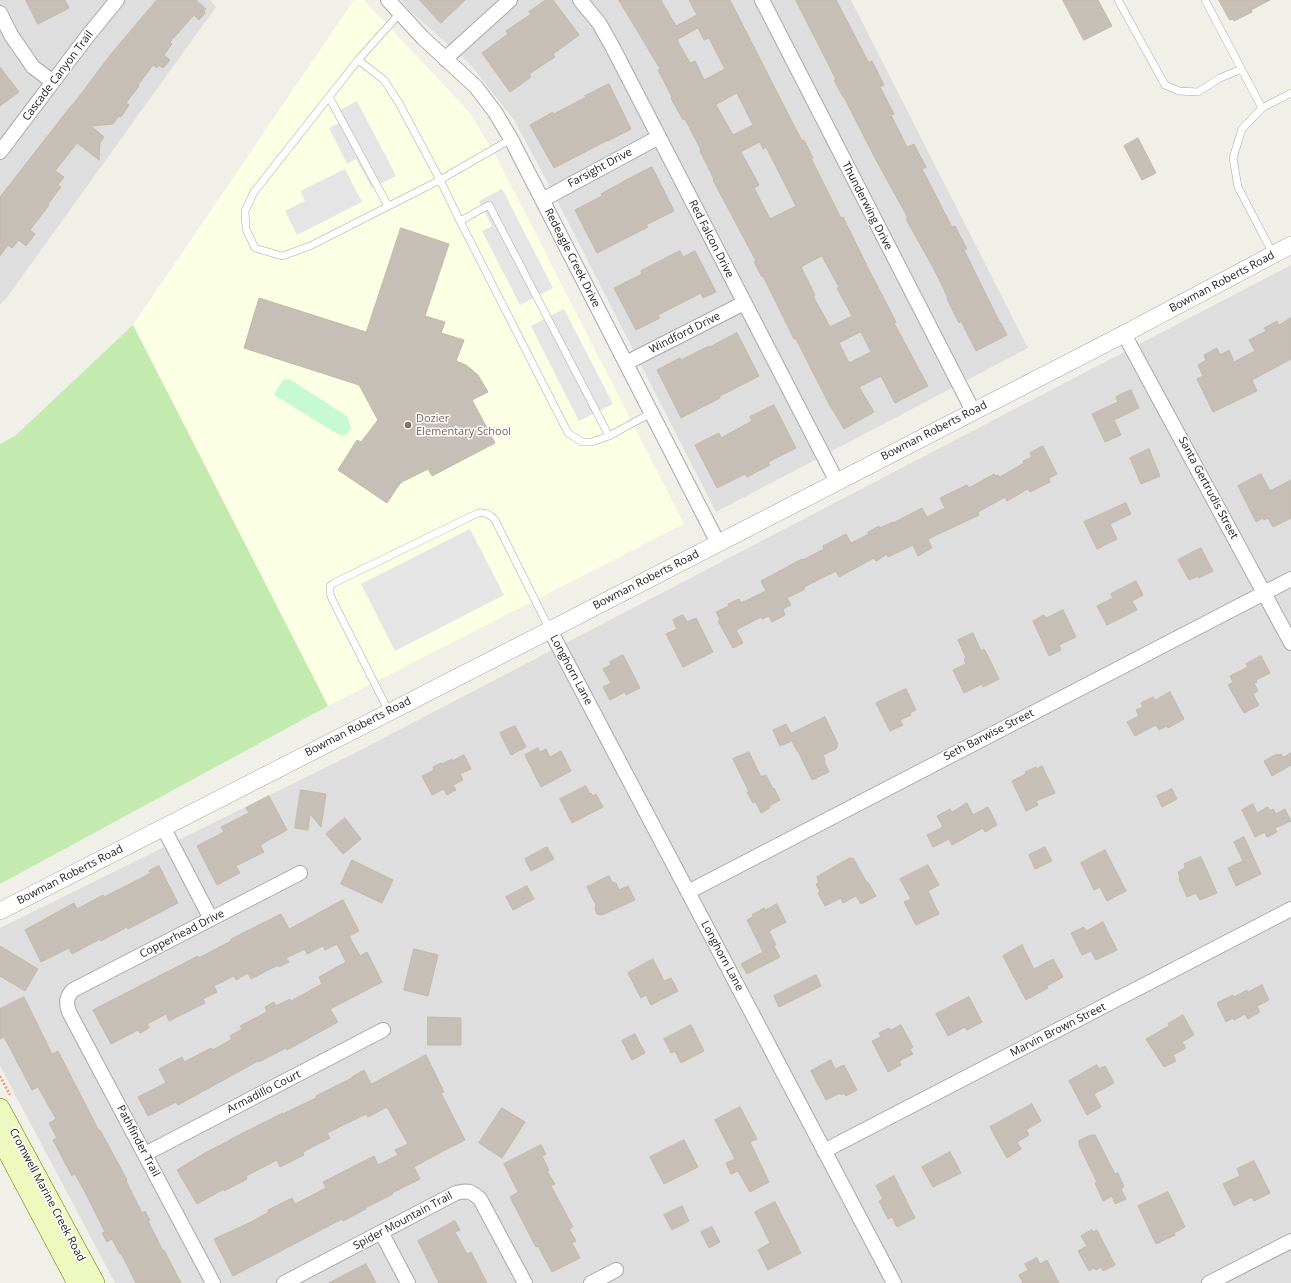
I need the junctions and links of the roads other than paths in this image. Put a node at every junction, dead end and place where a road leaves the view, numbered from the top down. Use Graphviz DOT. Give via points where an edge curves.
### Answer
graph roads {
  1 [pos="116,0"];
  2 [pos="388,0"];
  3 [pos="510,0"];
  4 [pos="580,0"];
  5 [pos="762,0"];
  6 [pos="1118,0"];
  7 [pos="1205,0"];
  8 [pos="0,13"];
  9 [pos="400,13"];
  10 [pos="445,59"];
  11 [pos="358,60"];
  12 [pos="1237,71"];
  13 [pos="53,82"];
  14 [pos="1291,93"];
  15 [pos="329,97"];
  16 [pos="1262,108"];
  17 [pos="659,137"];
  18 [pos="511,139"];
  19 [pos="0,152"];
  20 [pos="440,180"];
  21 [pos="542,200"];
  22 [pos="388,206"];
  23 [pos="460,221"];
  24 [pos="1291,245"];
  25 [pos="1273,254"];
  26 [pos="744,303"];
  27 [pos="1124,334"];
  28 [pos="626,363"];
  29 [pos="651,412"];
  30 [pos="973,412"];
  31 [pos="609,436"];
  32 [pos="836,482"];
  33 [pos="718,543"];
  34 [pos="1291,578"];
  35 [pos="1264,592"];
  36 [pos="550,630"];
  37 [pos="1291,643"];
  38 [pos="389,712"];
  39 [pos="163,827"];
  40 [pos="300,873"];
  41 [pos="688,892"];
  42 [pos="1291,909"];
  43 [pos="0,911"];
  44 [pos="211,919"];
  45 [pos="67,998"];
  46 [pos="383,1030"];
  47 [pos="0,1108"];
  48 [pos="0,1138"];
  49 [pos="824,1151"];
  50 [pos="145,1154"];
  51 [pos="381,1232"];
  52 [pos="1291,1241"];
  53 [pos="616,1270"];
  54 [pos="77,1283"];
  55 [pos="95,1283"];
  56 [pos="213,1283"];
  57 [pos="284,1283"];
  58 [pos="408,1283"];
  59 [pos="525,1283"];
  60 [pos="591,1283"];
  61 [pos="894,1283"];
  62 [pos="1209,1283"];
  1 -- 13 [label="street, Cascade Canyon Trail"];
  2 -- 9 [label="street, Redeagle Creek Drive"];
  3 -- 10 [label="street"];
  4 -- 17 [label="street, Red Falcon Drive" via="599,23"];
  5 -- 30 [label="street, Thunderwing Drive"];
  6 -- 12 [label="lane" via="1165,85 1179,91 1198,92"];
  7 -- 16 [label="lane"];
  8 -- 13 [label="street" via="11,35 33,67"];
  9 -- 10 [label="street, Redeagle Creek Drive"];
  9 -- 11 [label="lane"];
  10 -- 18 [label="street, Redeagle Creek Drive" via="476,87"];
  11 -- 15 [label="lane"];
  11 -- 20 [label="lane" via="384,80 400,103"];
  13 -- 19 [label="street, Cascade Canyon Trail"];
  14 -- 16 [label="lane"];
  15 -- 22 [label="lane"];
  15 -- 22 [label="lane" via="254,192 245,211 246,229 256,248 282,256 310,246"];
  16 -- 25 [label="lane" via="1242,130 1233,158 1238,188"];
  17 -- 21 [label="street, Farsight Drive"];
  17 -- 26 [label="street, Red Falcon Drive"];
  18 -- 20 [label="lane"];
  18 -- 21 [label="street, Redeagle Creek Drive"];
  20 -- 22 [label="lane"];
  20 -- 23 [label="lane"];
  21 -- 28 [label="street, Redeagle Creek Drive"];
  23 -- 31 [label="lane" via="568,433 582,442 592,442"];
  23 -- 31 [label="lane" via="489,205"];
  24 -- 25 [label="street, Bowman Roberts Road"];
  25 -- 27 [label="street, Bowman Roberts Road"];
  26 -- 28 [label="street, Windford Drive"];
  26 -- 32 [label="street, Red Falcon Drive"];
  27 -- 30 [label="street, Bowman Roberts Road"];
  27 -- 35 [label="street, Santa Gertrudis Street"];
  28 -- 29 [label="street, Redeagle Creek Drive"];
  29 -- 31 [label="lane"];
  29 -- 33 [label="street, Redeagle Creek Drive"];
  30 -- 32 [label="street, Bowman Roberts Road"];
  32 -- 33 [label="street, Bowman Roberts Road"];
  33 -- 36 [label="street, Bowman Roberts Road"];
  34 -- 35 [label="street, Seth Barwise Street"];
  35 -- 37 [label="street, Santa Gertrudis Street"];
  35 -- 41 [label="street, Seth Barwise Street"];
  36 -- 38 [label="street, Bowman Roberts Road"];
  36 -- 38 [label="lane" via="495,520 485,512 478,513 334,583 330,586 332,599"];
  36 -- 41 [label="street, Longhorn Lane"];
  38 -- 39 [label="street, Bowman Roberts Road"];
  39 -- 43 [label="street, Bowman Roberts Road"];
  39 -- 44 [label="street"];
  40 -- 44 [label="street, Copperhead Drive"];
  41 -- 49 [label="street, Longhorn Lane"];
  42 -- 49 [label="street, Marvin Brown Street"];
  44 -- 45 [label="street, Copperhead Drive" via="73,990"];
  45 -- 50 [label="street, Pathfinder Trail" via="69,1012"];
  46 -- 50 [label="street, Armadillo Court"];
  47 -- 55 [label="main road, Cromwell Marine Creek Road"];
  48 -- 54 [label="main road, Cromwell Marine Creek Road"];
  49 -- 61 [label="street, Longhorn Lane"];
  50 -- 56 [label="street, Pathfinder Trail"];
  51 -- 57 [label="street, Spider Mountain Trail"];
  51 -- 58 [label="street"];
  51 -- 59 [label="street, Spider Mountain Trail" via="456,1193 469,1191 480,1200"];
  52 -- 62 [label="street"];
  53 -- 60 [label="street"];
}
